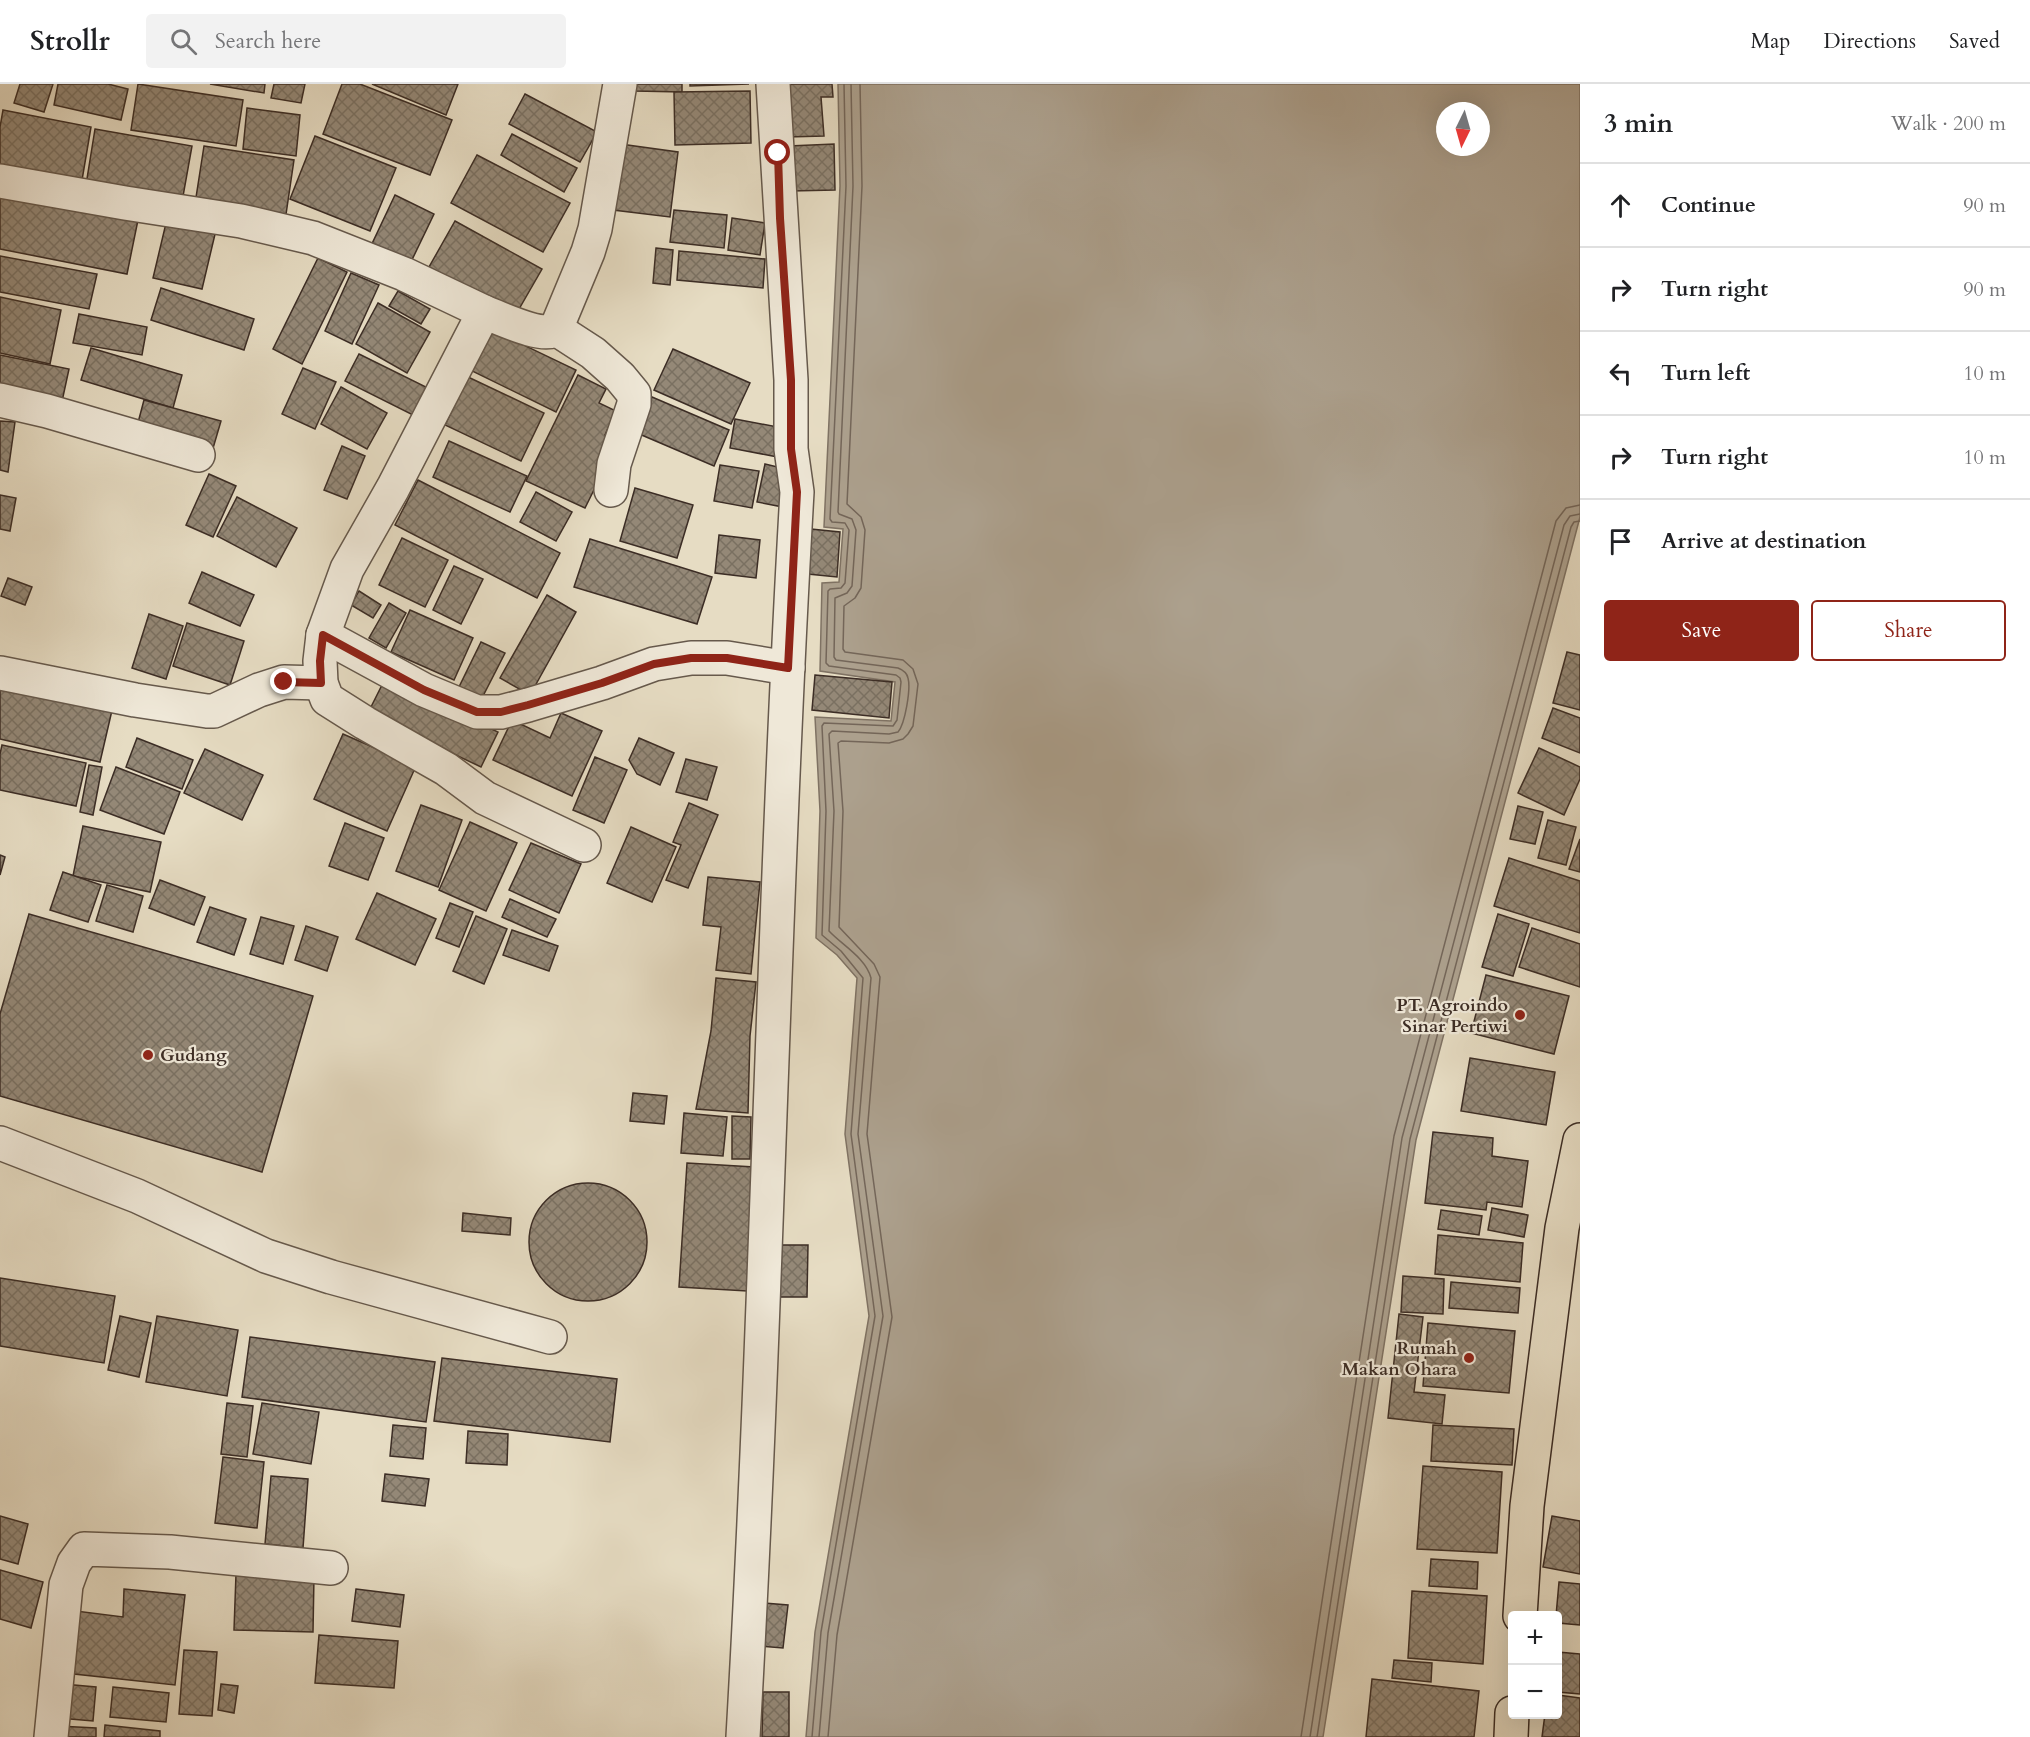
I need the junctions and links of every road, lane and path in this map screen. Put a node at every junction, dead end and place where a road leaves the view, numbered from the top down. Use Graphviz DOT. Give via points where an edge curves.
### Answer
graph roads {
  1 [pos="620,84"];
  2 [pos="773,84"];
  3 [pos="0,181"];
  4 [pos="484,312"];
  5 [pos="556,329"];
  6 [pos="0,400"];
  7 [pos="198,455"];
  8 [pos="611,490"];
  9 [pos="323,635"];
  10 [pos="788,668"];
  11 [pos="0,673"];
  12 [pos="321,683"];
  13 [pos="584,845"];
  14 [pos="1580,1140"];
  15 [pos="0,1143"];
  16 [pos="550,1337"];
  17 [pos="331,1568"];
  18 [pos="1520,1611"];
  19 [pos="1512,1719"];
  20 [pos="51,1737"];
  21 [pos="743,1737"];
  22 [pos="1511,1737"];
  1 -- 5 [label="street" via="595,229"];
  2 -- 10 [label="street" via="791,380 791,449 797,492"];
  3 -- 4 [label="street" via="230,218 314,238"];
  4 -- 5 [label="street" via="539,333"];
  4 -- 9 [label="street" via="347,569"];
  5 -- 8 [label="street" via="593,353 634,394 614,464"];
  6 -- 7 [label="street"];
  9 -- 10 [label="street" via="424,690 477,712 501,712 654,664 691,658 727,658"];
  9 -- 12 [label="street"];
  10 -- 21 [label="street"];
  11 -- 12 [label="street" via="207,711 284,682"];
  12 -- 13 [label="street" via="327,699 446,769 484,798"];
  14 -- 18 [label="highway" via="1562,1228 1527,1506"];
  15 -- 16 [label="street" via="137,1196 266,1256"];
  17 -- 20 [label="street" via="170,1552 84,1549 66,1584"];
  19 -- 22 [label="highway"];
}
